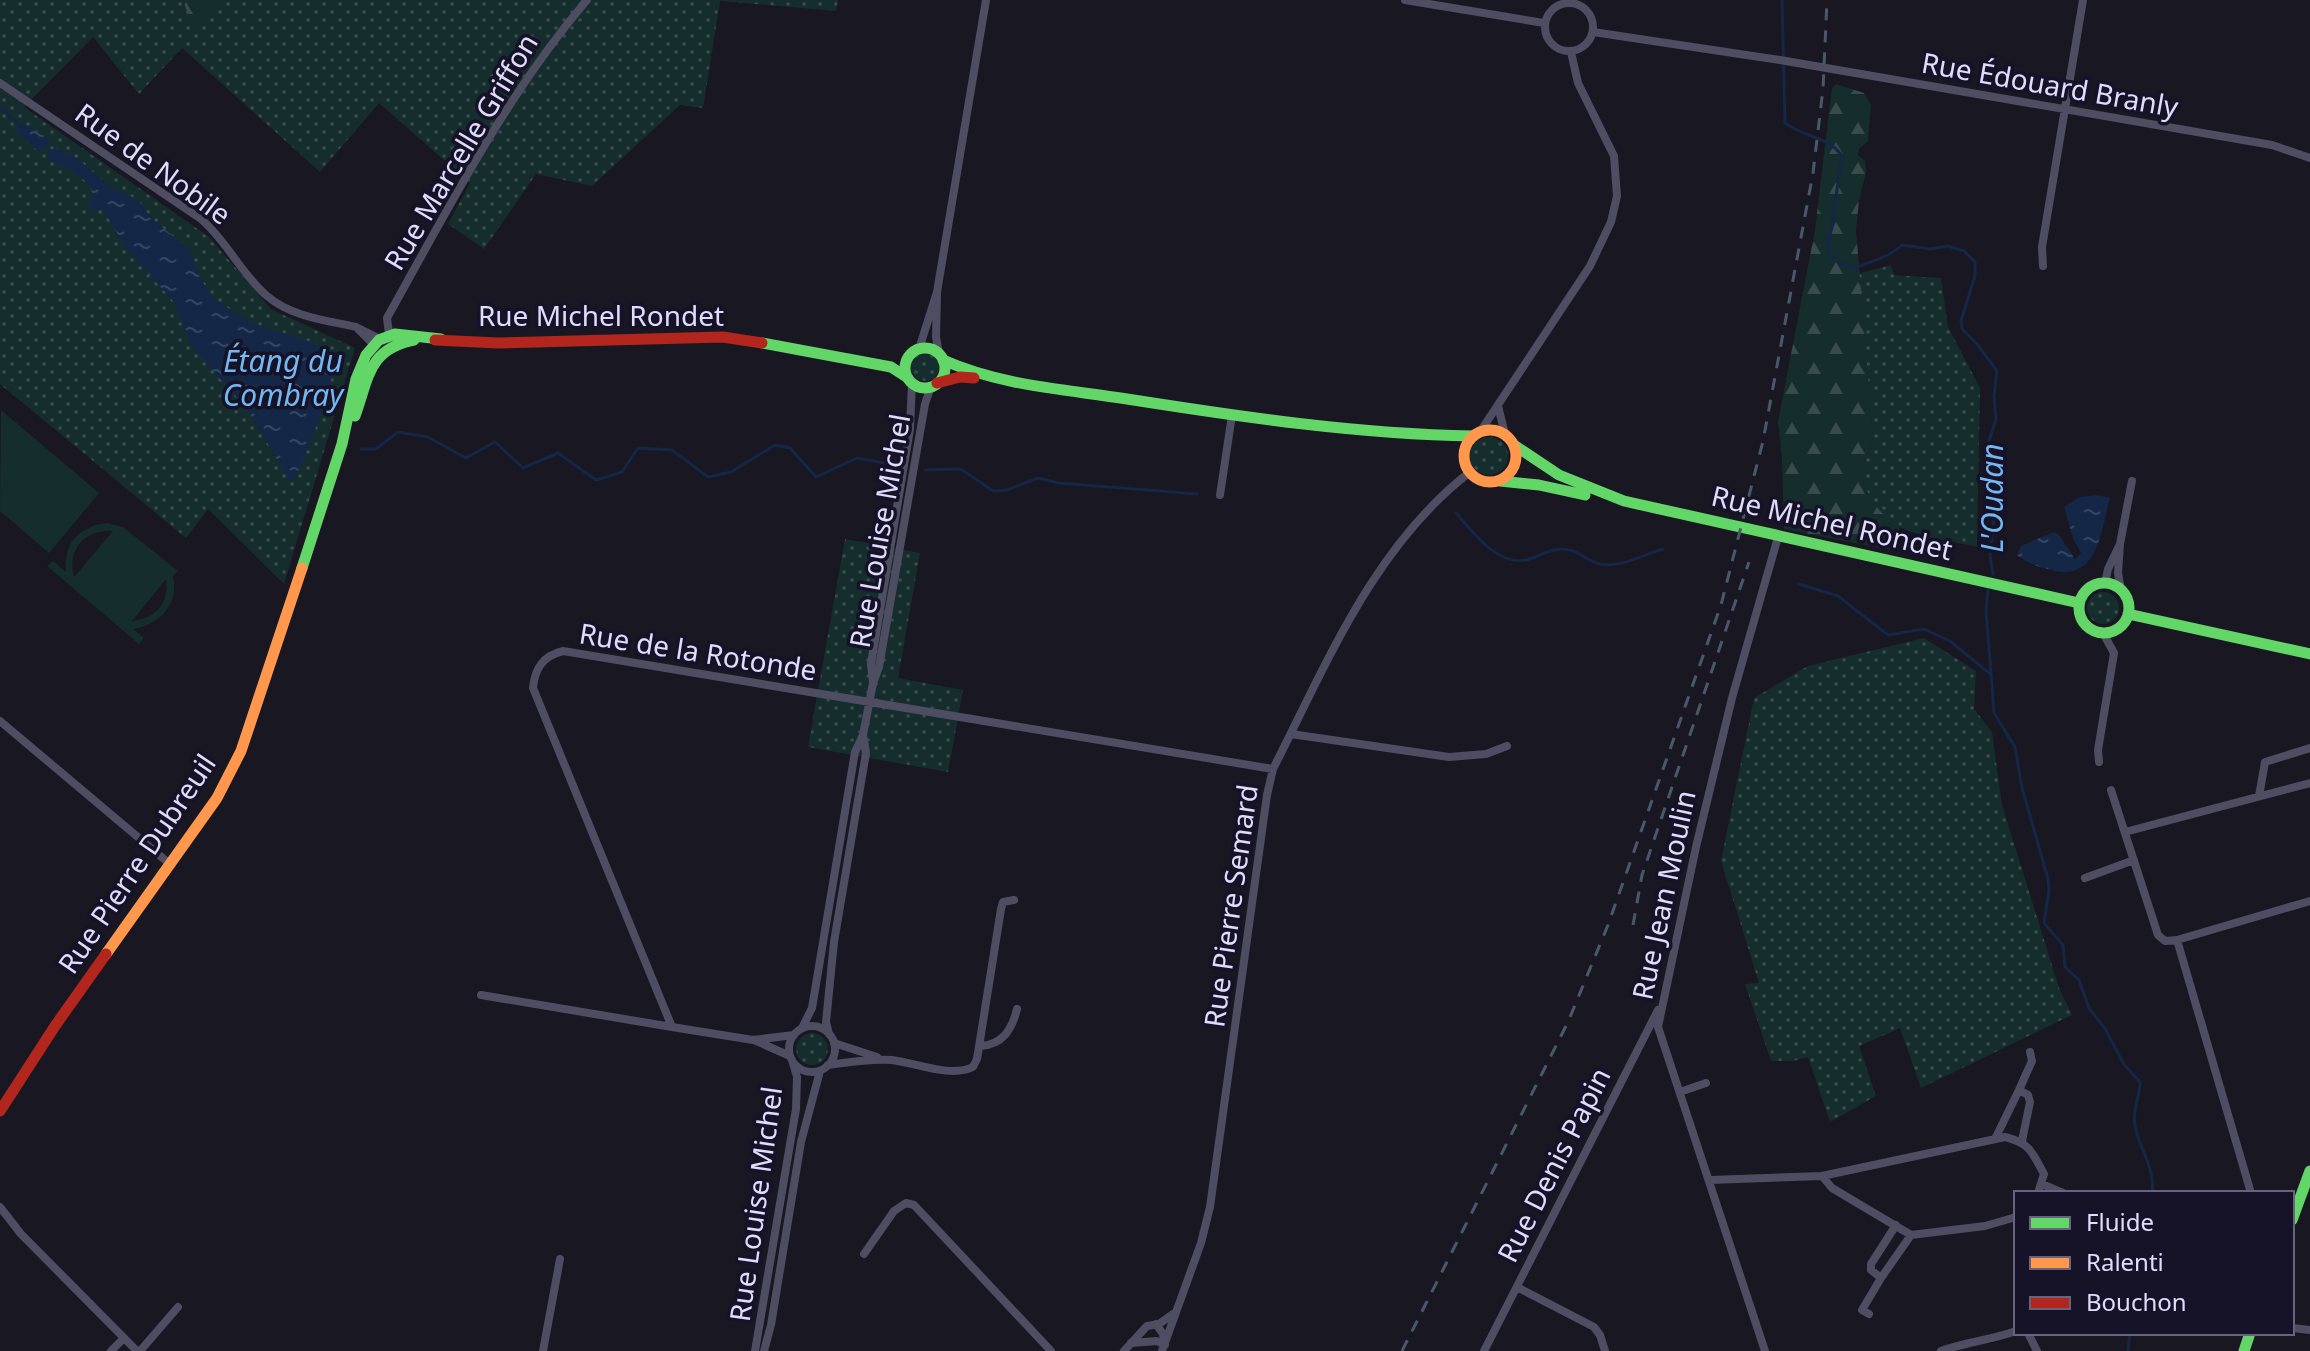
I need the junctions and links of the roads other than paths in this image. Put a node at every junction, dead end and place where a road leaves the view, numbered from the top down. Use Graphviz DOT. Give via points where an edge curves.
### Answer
graph roads {
  1 [pos="587,0"];
  2 [pos="986,0"];
  3 [pos="1405,0"];
  4 [pos="2083,0"];
  5 [pos="1566,1"];
  6 [pos="1544,23"];
  7 [pos="1593,32"];
  8 [pos="1571,52"];
  9 [pos="0,83"];
  10 [pos="2065,110"];
  11 [pos="2310,158"];
  12 [pos="2043,266"];
  13 [pos="937,292"];
  14 [pos="385,341"];
  15 [pos="914,353"];
  16 [pos="941,357"];
  17 [pos="856,359"];
  18 [pos="910,380"];
  19 [pos="1002,380"];
  20 [pos="934,385"];
  21 [pos="1498,405"];
  22 [pos="1232,415"];
  23 [pos="1476,434"];
  24 [pos="1505,434"];
  25 [pos="1412,435"];
  26 [pos="1514,445"];
  27 [pos="341,446"];
  28 [pos="1464,459"];
  29 [pos="1470,472"];
  30 [pos="1499,481"];
  31 [pos="2132,481"];
  32 [pos="1220,495"];
  33 [pos="1620,501"];
  34 [pos="1778,537"];
  35 [pos="2120,544"];
  36 [pos="2105,583"];
  37 [pos="2121,590"];
  38 [pos="2079,603"];
  39 [pos="2128,614"];
  40 [pos="2103,633"];
  41 [pos="2310,654"];
  42 [pos="873,683"];
  43 [pos="869,702"];
  44 [pos="0,721"];
  45 [pos="1291,734"];
  46 [pos="863,735"];
  47 [pos="1507,746"];
  48 [pos="2310,748"];
  49 [pos="2099,762"];
  50 [pos="1273,769"];
  51 [pos="2310,783"];
  52 [pos="2111,790"];
  53 [pos="2259,796"];
  54 [pos="2125,832"];
  55 [pos="2134,860"];
  56 [pos="171,865"];
  57 [pos="2085,878"];
  58 [pos="1014,900"];
  59 [pos="2310,901"];
  60 [pos="2177,940"];
  61 [pos="481,995"];
  62 [pos="1663,999"];
  63 [pos="1017,1009"];
  64 [pos="672,1027"];
  65 [pos="802,1028"];
  66 [pos="794,1035"];
  67 [pos="831,1039"];
  68 [pos="753,1040"];
  69 [pos="980,1046"];
  70 [pos="2030,1052"];
  71 [pos="792,1059"];
  72 [pos="890,1060"];
  73 [pos="824,1068"];
  74 [pos="1706,1083"];
  75 [pos="2019,1090"];
  76 [pos="1680,1092"];
  77 [pos="0,1111"];
  78 [pos="1995,1139"];
  79 [pos="2022,1141"];
  80 [pos="2310,1171"];
  81 [pos="1822,1176"];
  82 [pos="1710,1180"];
  83 [pos="2040,1188"];
  84 [pos="2250,1191"];
  85 [pos="0,1207"];
  86 [pos="2294,1215"];
  87 [pos="2014,1218"];
  88 [pos="1896,1225"];
  89 [pos="1911,1235"];
  90 [pos="864,1254"];
  91 [pos="560,1259"];
  92 [pos="1881,1278"];
  93 [pos="1517,1287"];
  94 [pos="178,1307"];
  95 [pos="1176,1310"];
  96 [pos="1869,1314"];
  97 [pos="1156,1324"];
  98 [pos="2014,1332"];
  99 [pos="124,1338"];
  100 [pos="1127,1347"];
  101 [pos="1164,1348"];
  102 [pos="111,1351"];
  103 [pos="138,1351"];
  104 [pos="543,1351"];
  105 [pos="755,1351"];
  106 [pos="764,1351"];
  107 [pos="1051,1351"];
  108 [pos="1484,1351"];
  109 [pos="1605,1351"];
  110 [pos="1765,1351"];
  111 [pos="1941,1351"];
  1 -- 14 [label="street, Rue Marcelle Griffon" via="506,110 387,318"];
  2 -- 13 [label="street"];
  3 -- 6 [label="street"];
  4 -- 10 [label="street"];
  5 -- 6 [label="street" via="1550,11"];
  5 -- 7 [label="street" via="1588,12"];
  6 -- 8 [label="street" via="1551,44"];
  7 -- 8 [label="street" via="1587,43"];
  7 -- 10 [label="street, Rue Édouard Branly"];
  8 -- 21 [label="street" via="1578,83 1614,156 1617,196 1590,266"];
  9 -- 14 [label="street, Rue de Nobile" via="201,219 265,295 298,314 356,327"];
  10 -- 11 [label="street, Rue Édouard Branly" via="2272,145"];
  10 -- 12 [label="street"];
  13 -- 15 [label="street"];
  13 -- 16 [label="street"];
  14 -- 17 [label="street, Rue Michel Rondet" via="723,337"];
  14 -- 27 [label="street, Rue Pierre Dubreuil"];
  14 -- 27 [label="street, Rue Pierre Dubreuil" via="364,357"];
  15 -- 16 [label="street" via="930,349"];
  15 -- 17 [label="street, Rue Michel Rondet"];
  15 -- 18 [label="street" via="905,367"];
  16 -- 19 [label="street"];
  16 -- 20 [label="street" via="944,373"];
  17 -- 18 [label="street, Rue Michel Rondet" via="891,367"];
  18 -- 20 [label="street"];
  18 -- 42 [label="street, Rue Louise Michel" via="910,429 871,664"];
  19 -- 20 [label="street" via="960,377"];
  19 -- 22 [label="street"];
  20 -- 42 [label="street, Rue Louise Michel" via="925,404"];
  21 -- 23 [label="street"];
  21 -- 24 [label="street"];
  22 -- 25 [label="street"];
  22 -- 32 [label="street"];
  23 -- 24 [label="street"];
  23 -- 25 [label="street"];
  23 -- 28 [label="street"];
  24 -- 26 [label="street"];
  25 -- 28 [label="street" via="1450,443"];
  26 -- 30 [label="street" via="1515,464"];
  26 -- 33 [label="street, Rue Michel Rondet" via="1569,482"];
  27 -- 56 [label="street, Rue Pierre Dubreuil" via="237,760"];
  28 -- 29 [label="street"];
  29 -- 30 [label="street" via="1484,481"];
  29 -- 45 [label="street, Rue Pierre Semard" via="1427,509 1368,585"];
  30 -- 33 [label="street, Rue Michel Rondet"];
  31 -- 35 [label="street"];
  33 -- 34 [label="street, Rue Michel Rondet"];
  34 -- 38 [label="street, Rue Michel Rondet"];
  34 -- 62 [label="street, Rue Jean Moulin" via="1732,698"];
  35 -- 36 [label="street"];
  35 -- 37 [label="street"];
  36 -- 37 [label="street"];
  36 -- 38 [label="street" via="2086,591"];
  37 -- 39 [label="street"];
  38 -- 40 [label="street" via="2087,627"];
  39 -- 40 [label="street" via="2119,628"];
  39 -- 41 [label="street"];
  40 -- 49 [label="street" via="2114,653"];
  42 -- 43 [label="street, Rue Louise Michel"];
  43 -- 46 [label="street, Rue Louise Michel"];
  43 -- 50 [label="street, Rue de la Rotonde"];
  43 -- 64 [label="street, Rue de la Rotonde" via="563,651 540,664 533,688"];
  44 -- 56 [label="street"];
  45 -- 47 [label="street" via="1449,757"];
  45 -- 50 [label="street, Rue Pierre Semard"];
  46 -- 65 [label="street, Rue Louise Michel" via="855,752 812,1008"];
  46 -- 67 [label="street, Rue Louise Michel" via="866,753 834,942 826,1022"];
  48 -- 53 [label="street" via="2265,762"];
  50 -- 95 [label="street, Rue Pierre Semard" via="1210,1207"];
  51 -- 53 [label="street"];
  52 -- 54 [label="street"];
  53 -- 54 [label="street"];
  54 -- 55 [label="street"];
  55 -- 57 [label="street"];
  55 -- 60 [label="street" via="2158,935 2165,941"];
  56 -- 77 [label="street, Rue Pierre Dubreuil"];
  58 -- 69 [label="street" via="1003,902 1001,909"];
  59 -- 60 [label="street"];
  60 -- 84 [label="street"];
  61 -- 64 [label="street"];
  62 -- 76 [label="street, Rue Jean Moulin" via="1658,1027"];
  62 -- 93 [label="street, Rue Denis Papin"];
  63 -- 69 [label="street" via="999,1041"];
  64 -- 68 [label="street"];
  65 -- 66 [label="street"];
  65 -- 67 [label="street" via="817,1027"];
  66 -- 68 [label="street"];
  66 -- 71 [label="street"];
  67 -- 72 [label="street" via="852,1051"];
  67 -- 73 [label="street" via="834,1055"];
  68 -- 71 [label="street"];
  69 -- 72 [label="street" via="973,1067 960,1071"];
  70 -- 75 [label="street" via="2032,1061"];
  71 -- 73 [label="street" via="805,1071"];
  71 -- 105 [label="street, Rue Louise Michel" via="796,1109"];
  72 -- 73 [label="street"];
  73 -- 106 [label="street, Rue Louise Michel" via="801,1142"];
  74 -- 76 [label="street"];
  75 -- 78 [label="street"];
  75 -- 79 [label="street" via="2030,1102"];
  76 -- 82 [label="street, Rue Jean Moulin"];
  78 -- 79 [label="street"];
  78 -- 81 [label="street"];
  79 -- 83 [label="street" via="2044,1174"];
  80 -- 86 [label="street"];
  81 -- 82 [label="street"];
  81 -- 88 [label="street" via="1832,1188"];
  82 -- 110 [label="street, Rue Jean Moulin"];
  85 -- 99 [label="street"];
  87 -- 89 [label="street"];
  88 -- 89 [label="street"];
  88 -- 92 [label="street" via="1871,1264"];
  89 -- 92 [label="street"];
  90 -- 107 [label="street" via="894,1211 906,1203 914,1205"];
  91 -- 104 [label="street"];
  92 -- 96 [label="street" via="1862,1310"];
  93 -- 108 [label="street, Rue Denis Papin"];
  93 -- 109 [label="street" via="1594,1327"];
  94 -- 103 [label="street"];
  95 -- 97 [label="street"];
  95 -- 101 [label="street, Rue Pierre Semard"];
  97 -- 100 [label="street" via="1147,1326"];
  97 -- 101 [label="street"];
  98 -- 111 [label="street"];
  99 -- 102 [label="street"];
  99 -- 103 [label="street"];
  100 -- 101 [label="street" via="1143,1341"];
}
